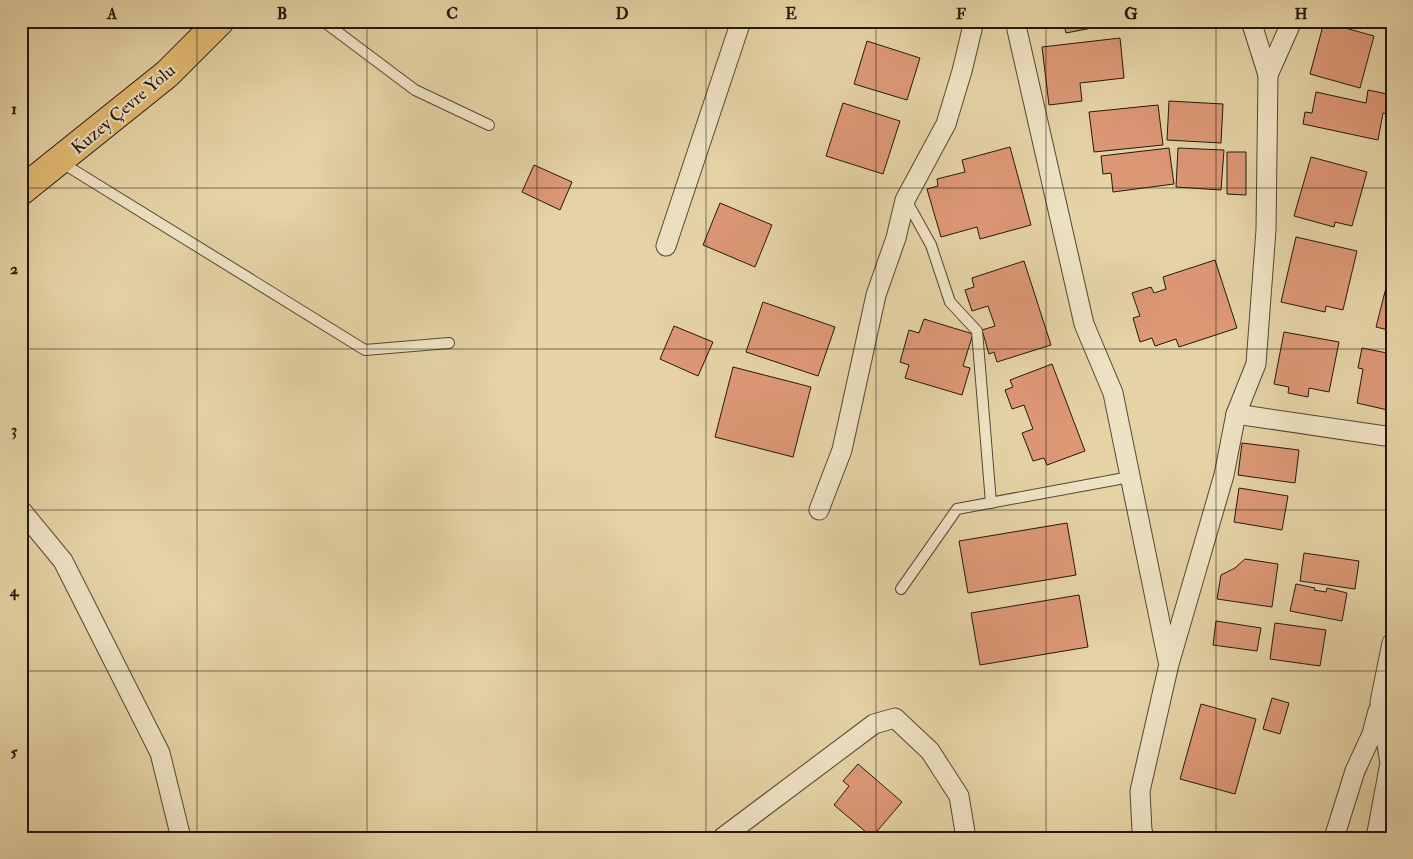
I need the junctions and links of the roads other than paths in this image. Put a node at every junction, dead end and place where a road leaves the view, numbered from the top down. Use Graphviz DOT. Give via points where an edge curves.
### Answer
graph roads {
  1 [pos="220,21"];
  2 [pos="323,21"];
  3 [pos="741,21"];
  4 [pos="974,21"];
  5 [pos="1015,21"];
  6 [pos="1251,21"];
  7 [pos="1292,21"];
  8 [pos="1268,75"];
  9 [pos="489,125"];
  10 [pos="59,161"];
  11 [pos="21,192"];
  12 [pos="906,200"];
  13 [pos="666,246"];
  14 [pos="449,343"];
  15 [pos="1236,414"];
  16 [pos="1392,437"];
  17 [pos="1130,477"];
  18 [pos="991,503"];
  19 [pos="21,510"];
  20 [pos="819,510"];
  21 [pos="901,588"];
  22 [pos="1392,643"];
  23 [pos="1169,664"];
  24 [pos="1380,702"];
  25 [pos="181,838"];
  26 [pos="722,838"];
  27 [pos="966,838"];
  28 [pos="1145,838"];
  29 [pos="1334,838"];
  30 [pos="1376,838"];
  1 -- 10 [label="main road, Kuzey Çevre Yolu" via="167,74"];
  2 -- 9 [label="lane" via="416,90"];
  3 -- 13 [label="street"];
  4 -- 12 [label="street" via="946,124"];
  5 -- 17 [label="street" via="1084,324 1112,393"];
  6 -- 8 [label="street"];
  7 -- 8 [label="street"];
  8 -- 15 [label="street" via="1266,230 1256,364"];
  10 -- 11 [label="main road, Kuzey Çevre Yolu"];
  10 -- 14 [label="lane" via="365,350"];
  12 -- 18 [label="lane" via="931,245 950,302 977,331"];
  12 -- 20 [label="street" via="876,295 842,450"];
  15 -- 16 [label="street"];
  15 -- 23 [label="street" via="1224,475"];
  17 -- 18 [label="lane"];
  17 -- 23 [label="street"];
  18 -- 21 [label="lane" via="957,510"];
  19 -- 25 [label="street" via="63,561 160,753"];
  22 -- 24 [label="street"];
  23 -- 28 [label="street" via="1140,791"];
  24 -- 29 [label="street" via="1372,734 1355,771"];
  24 -- 30 [label="street" via="1390,763"];
  26 -- 27 [label="street" via="874,724 895,718 930,751 959,796"];
}
